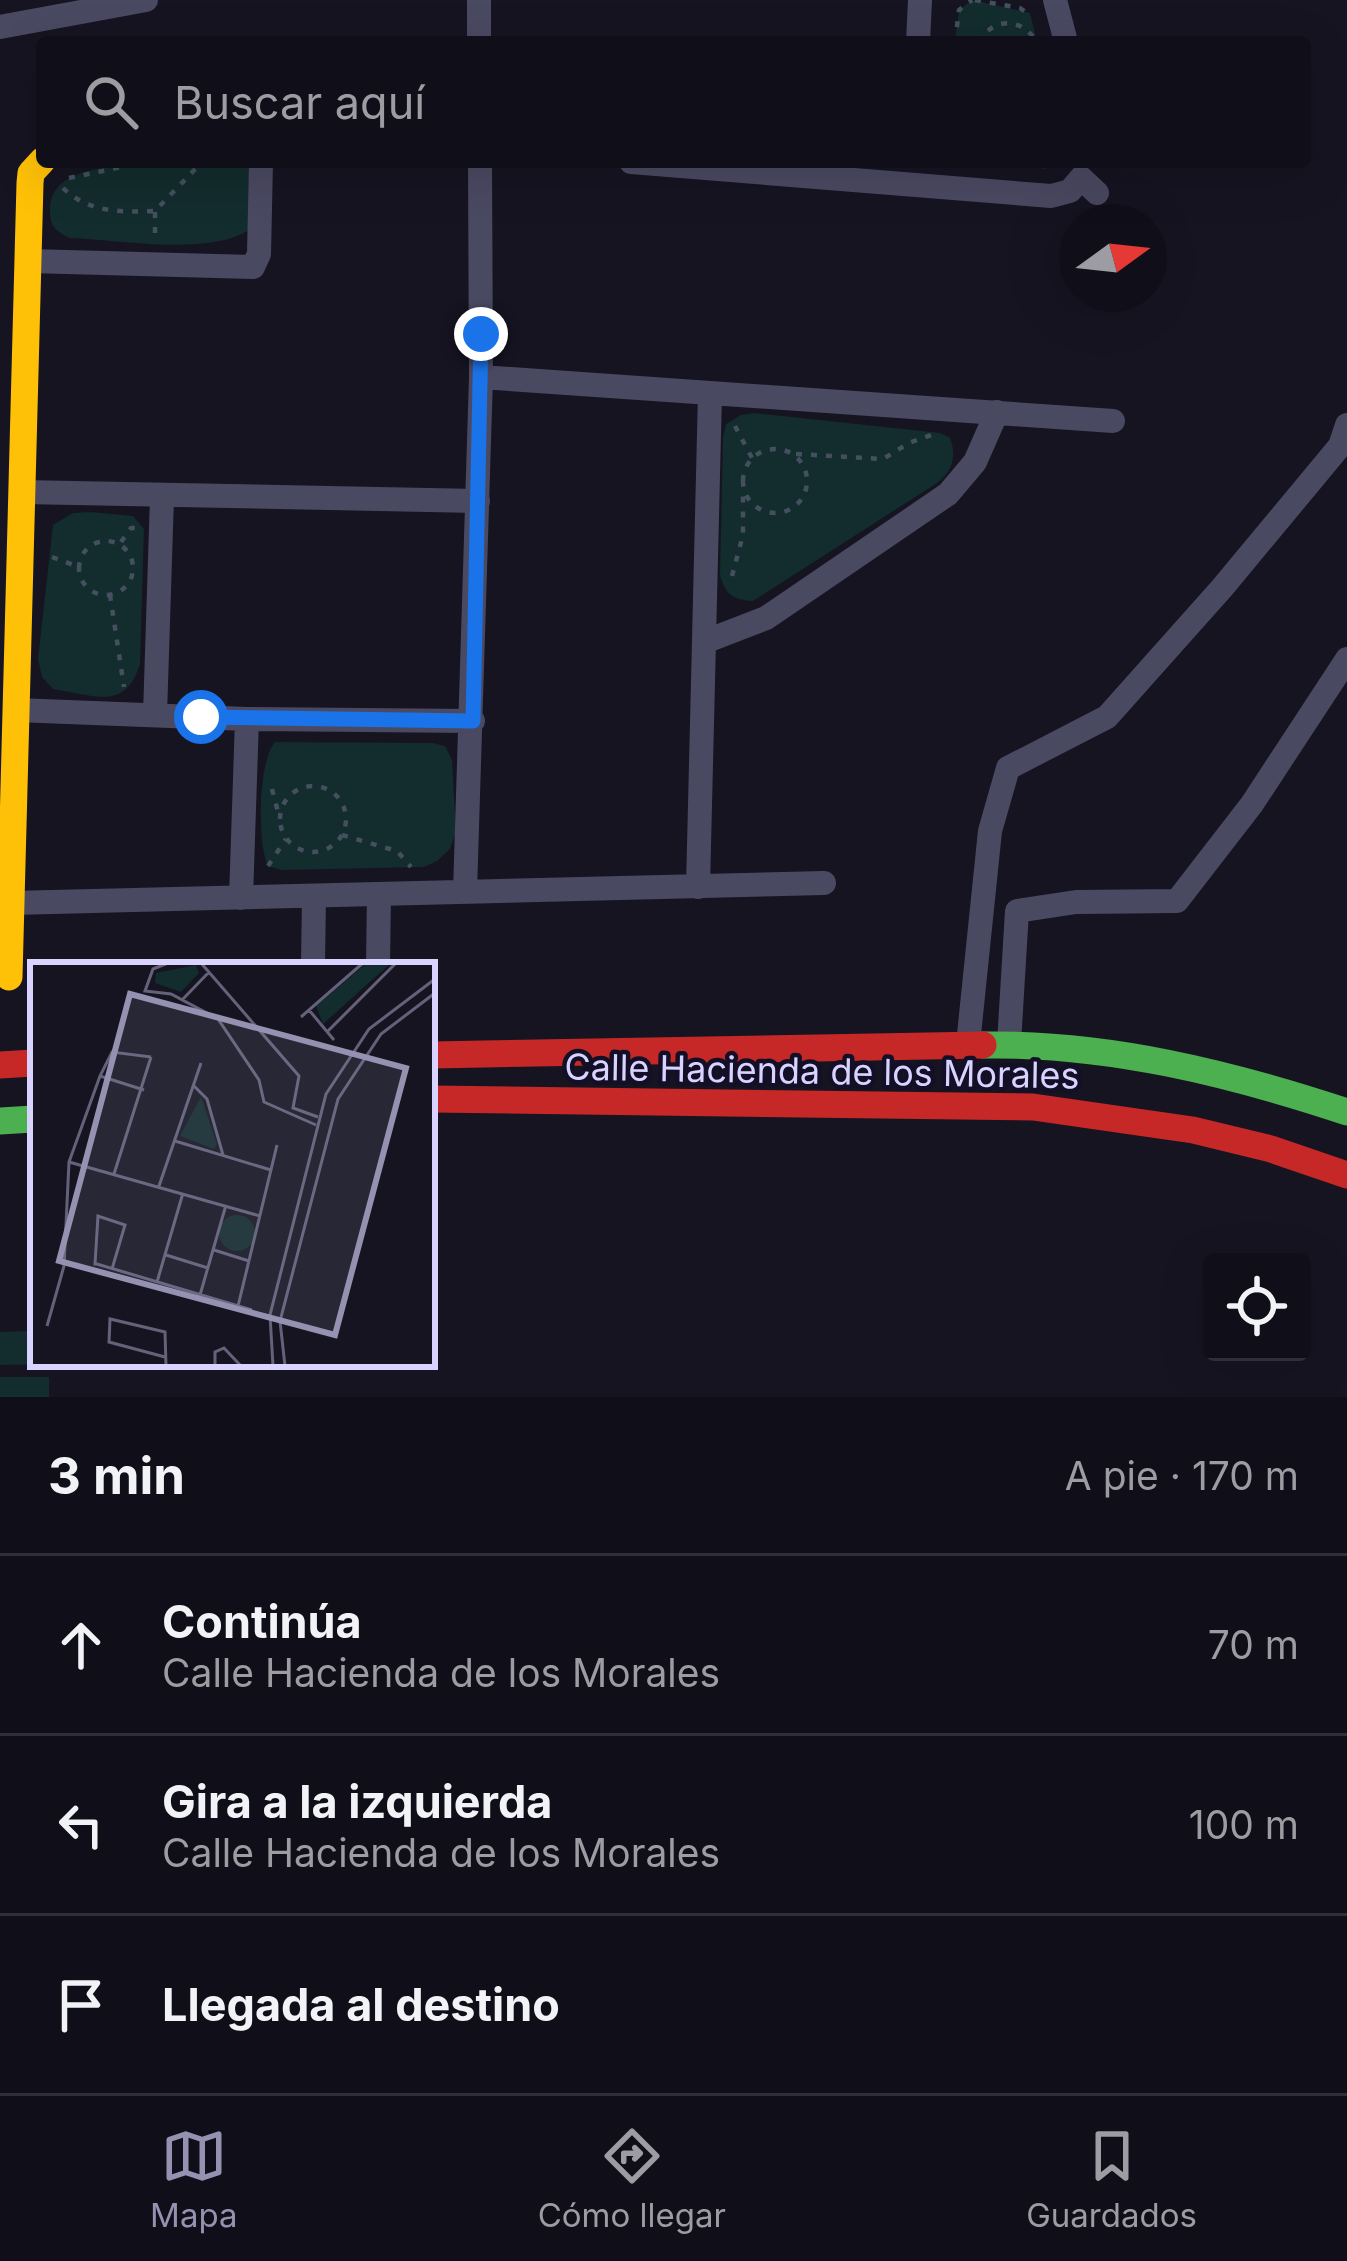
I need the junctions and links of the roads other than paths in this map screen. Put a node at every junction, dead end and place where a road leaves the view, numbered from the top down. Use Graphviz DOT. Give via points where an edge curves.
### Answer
graph roads {
  1 [pos="146,0"];
  2 [pos="479,0"];
  3 [pos="920,0"];
  4 [pos="1055,0"];
  5 [pos="0,27"];
  6 [pos="479,36"];
  7 [pos="919,36"];
  8 [pos="1064,36"];
  9 [pos="36,168"];
  10 [pos="261,168"];
  11 [pos="480,168"];
  12 [pos="772,168"];
  13 [pos="913,174"];
  14 [pos="1088,178"];
  15 [pos="28,261"];
  16 [pos="481,377"];
  17 [pos="710,393"];
  18 [pos="997,412"];
  19 [pos="1113,421"];
  20 [pos="1347,425"];
  21 [pos="22,493"];
  22 [pos="163,496"];
  23 [pos="478,501"];
  24 [pos="704,642"];
  25 [pos="1347,659"];
  26 [pos="16,710"];
  27 [pos="155,716"];
  28 [pos="247,719"];
  29 [pos="473,721"];
  30 [pos="824,883"];
  31 [pos="698,887"];
  32 [pos="465,892"];
  33 [pos="379,894"];
  34 [pos="314,896"];
  35 [pos="241,898"];
  36 [pos="11,903"];
  37 [pos="314,962"];
  38 [pos="378,962"];
  39 [pos="10,977"];
  40 [pos="968,1043"];
  41 [pos="1009,1043"];
  42 [pos="435,1055"];
  43 [pos="30,1064"];
  44 [pos="0,1065"];
  45 [pos="435,1099"];
  46 [pos="1347,1112"];
  47 [pos="30,1119"];
  48 [pos="0,1121"];
  49 [pos="1347,1175"];
  1 -- 5 [label="street"];
  2 -- 6 [label="street"];
  3 -- 7 [label="street"];
  4 -- 8 [label="street"];
  9 -- 15 [label="street"];
  10 -- 15 [label="street" via="253,267"];
  11 -- 16 [label="street"];
  12 -- 13 [label="street"];
  13 -- 14 [label="street" via="1051,196"];
  15 -- 21 [label="street"];
  16 -- 17 [label="street"];
  16 -- 23 [label="street"];
  17 -- 18 [label="street"];
  17 -- 24 [label="street"];
  18 -- 19 [label="street"];
  18 -- 24 [label="street" via="975,462 948,494 766,618"];
  20 -- 40 [label="street" via="1340,446 1107,717 1008,768 990,831"];
  21 -- 22 [label="street"];
  21 -- 26 [label="street"];
  22 -- 23 [label="street"];
  22 -- 27 [label="street"];
  23 -- 29 [label="street"];
  24 -- 31 [label="street"];
  25 -- 41 [label="street" via="1178,901 1018,911"];
  26 -- 27 [label="street"];
  26 -- 36 [label="street"];
  27 -- 28 [label="street"];
  28 -- 29 [label="street"];
  28 -- 35 [label="street"];
  29 -- 32 [label="street"];
  30 -- 31 [label="street"];
  31 -- 32 [label="street"];
  32 -- 33 [label="street"];
  33 -- 34 [label="street"];
  33 -- 38 [label="street"];
  34 -- 35 [label="street"];
  34 -- 37 [label="street"];
  35 -- 36 [label="street"];
  36 -- 39 [label="street"];
  40 -- 41 [label="street, Calle Hacienda de los Morales"];
  40 -- 42 [label="street, Calle Hacienda de los Morales"];
  41 -- 46 [label="street, Calle Hacienda de los Morales" via="1174,1062"];
  43 -- 44 [label="street"];
  45 -- 49 [label="street, Calle Hacienda de los Morales" via="1034,1107 1197,1130"];
  47 -- 48 [label="street"];
}
